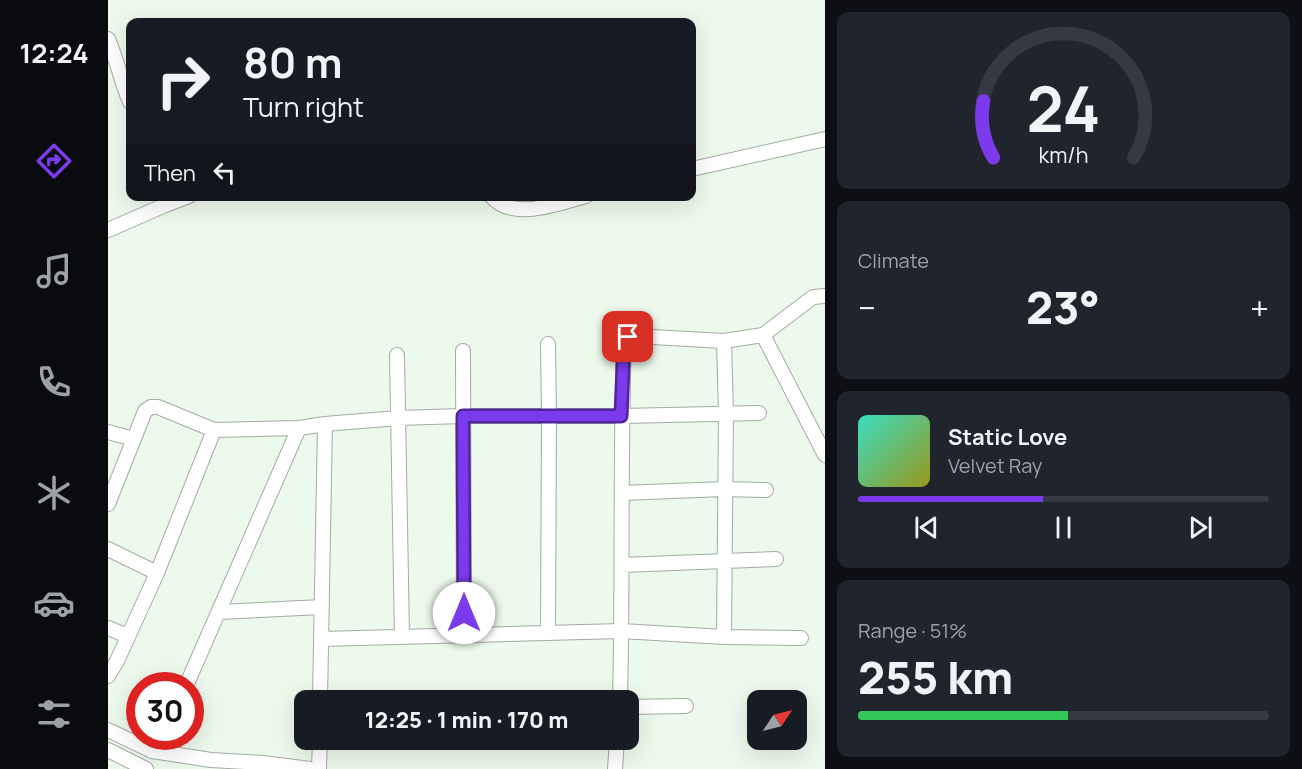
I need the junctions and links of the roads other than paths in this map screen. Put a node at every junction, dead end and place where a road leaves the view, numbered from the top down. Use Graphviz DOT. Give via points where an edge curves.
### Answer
graph roads {
  1 [pos="108,39"];
  2 [pos="126,93"];
  3 [pos="825,139"];
  4 [pos="696,169"];
  5 [pos="176,201"];
  6 [pos="496,201"];
  7 [pos="567,201"];
  8 [pos="108,230"];
  9 [pos="825,296"];
  10 [pos="763,335"];
  11 [pos="724,341"];
  12 [pos="548,344"];
  13 [pos="463,351"];
  14 [pos="397,355"];
  15 [pos="759,412"];
  16 [pos="726,413"];
  17 [pos="463,416"];
  18 [pos="549,416"];
  19 [pos="621,416"];
  20 [pos="398,418"];
  21 [pos="325,424"];
  22 [pos="299,428"];
  23 [pos="214,430"];
  24 [pos="108,432"];
  25 [pos="134,439"];
  26 [pos="825,455"];
  27 [pos="724,489"];
  28 [pos="766,490"];
  29 [pos="622,493"];
  30 [pos="108,504"];
  31 [pos="108,549"];
  32 [pos="776,559"];
  33 [pos="725,562"];
  34 [pos="622,565"];
  35 [pos="157,573"];
  36 [pos="322,607"];
  37 [pos="219,612"];
  38 [pos="108,628"];
  39 [pos="621,631"];
  40 [pos="548,633"];
  41 [pos="464,635"];
  42 [pos="129,636"];
  43 [pos="402,637"];
  44 [pos="724,637"];
  45 [pos="801,638"];
  46 [pos="321,639"];
  47 [pos="192,672"];
  48 [pos="108,676"];
  49 [pos="320,690"];
  50 [pos="620,690"];
  51 [pos="639,706"];
  52 [pos="686,706"];
  53 [pos="108,730"];
  54 [pos="108,750"];
  55 [pos="320,750"];
  56 [pos="616,750"];
  57 [pos="152,751"];
  58 [pos="146,769"];
  59 [pos="310,769"];
  60 [pos="319,769"];
  61 [pos="615,769"];
  1 -- 2 [label="street"];
  3 -- 4 [label="street"];
  5 -- 8 [label="street"];
  6 -- 7 [label="street" via="532,210"];
  9 -- 10 [label="street" via="813,297"];
  10 -- 11 [label="street"];
  10 -- 26 [label="street"];
  11 -- 16 [label="street"];
  11 -- 19 [label="street" via="628,337 624,342"];
  12 -- 18 [label="street"];
  13 -- 17 [label="street"];
  14 -- 20 [label="street"];
  15 -- 16 [label="street"];
  16 -- 19 [label="street"];
  16 -- 27 [label="street"];
  17 -- 18 [label="street"];
  17 -- 20 [label="street"];
  17 -- 41 [label="street"];
  18 -- 19 [label="street"];
  18 -- 40 [label="street"];
  19 -- 29 [label="street"];
  20 -- 21 [label="street"];
  20 -- 43 [label="street"];
  21 -- 22 [label="street"];
  21 -- 36 [label="street"];
  22 -- 23 [label="street"];
  22 -- 37 [label="street"];
  23 -- 25 [label="street" via="151,407 145,411"];
  23 -- 35 [label="street"];
  24 -- 25 [label="street"];
  25 -- 30 [label="street"];
  27 -- 28 [label="street"];
  27 -- 29 [label="street"];
  27 -- 33 [label="street"];
  29 -- 34 [label="street"];
  31 -- 35 [label="street"];
  32 -- 33 [label="street"];
  33 -- 34 [label="street"];
  33 -- 44 [label="street"];
  34 -- 39 [label="street"];
  35 -- 42 [label="street"];
  36 -- 37 [label="street"];
  36 -- 46 [label="street"];
  37 -- 47 [label="street"];
  38 -- 42 [label="street"];
  39 -- 40 [label="street"];
  39 -- 44 [label="street"];
  39 -- 50 [label="street"];
  40 -- 41 [label="street"];
  41 -- 43 [label="street"];
  42 -- 48 [label="street"];
  43 -- 46 [label="street"];
  44 -- 45 [label="street"];
  46 -- 49 [label="street"];
  51 -- 52 [label="street"];
  53 -- 57 [label="street"];
  54 -- 58 [label="street"];
  55 -- 60 [label="street"];
  56 -- 61 [label="street"];
  57 -- 59 [label="street"];
}
